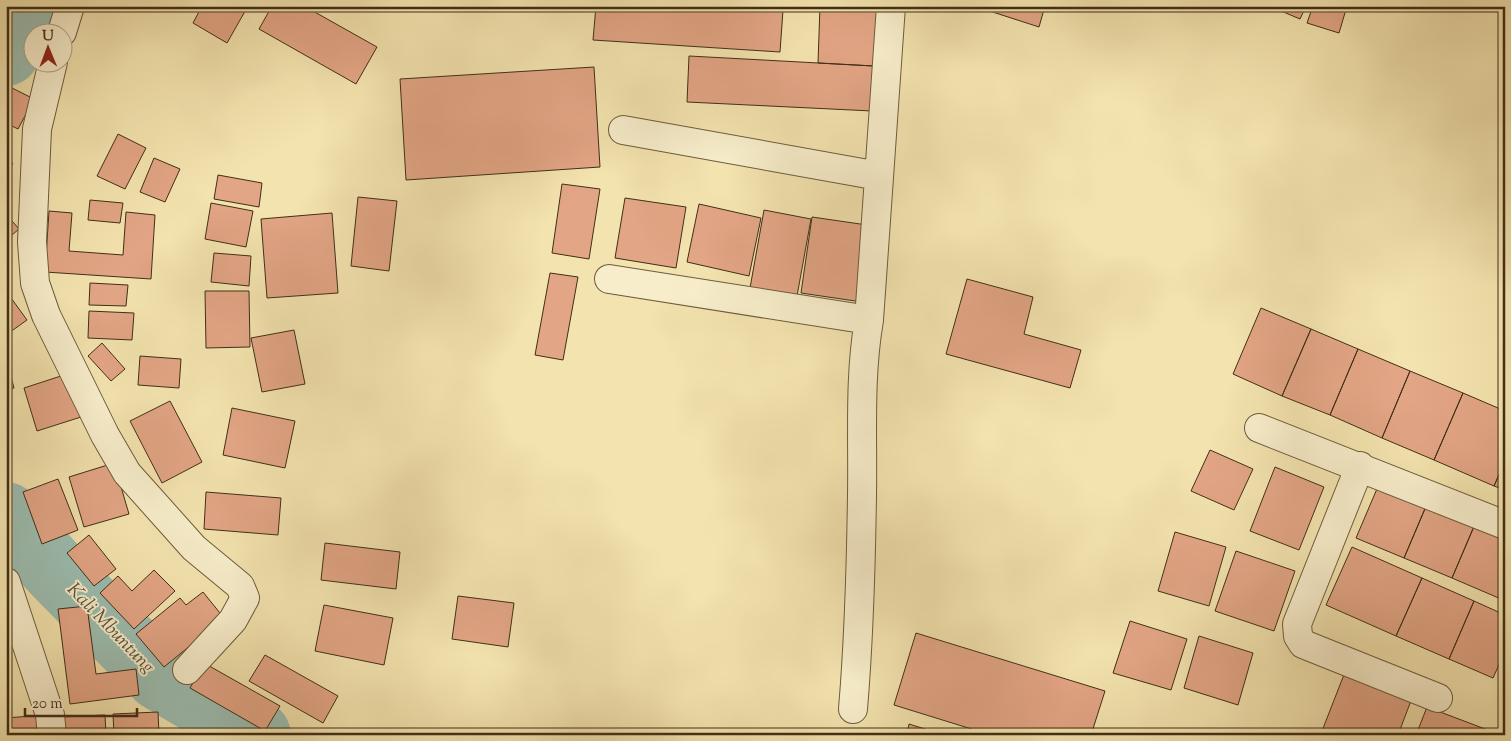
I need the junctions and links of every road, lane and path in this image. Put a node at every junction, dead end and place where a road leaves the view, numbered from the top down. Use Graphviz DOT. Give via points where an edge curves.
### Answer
graph roads {
  1 [pos="70,6"];
  2 [pos="891,6"];
  3 [pos="65,22"];
  4 [pos="51,72"];
  5 [pos="623,130"];
  6 [pos="879,176"];
  7 [pos="609,279"];
  8 [pos="869,320"];
  9 [pos="1259,428"];
  10 [pos="1360,466"];
  11 [pos="1505,525"];
  12 [pos="6,582"];
  13 [pos="187,670"];
  14 [pos="1438,698"];
  15 [pos="853,709"];
  16 [pos="52,735"];
  1 -- 3 [label="street"];
  2 -- 6 [label="street"];
  4 -- 13 [label="street" via="37,129 32,232 35,283 46,315 105,435 127,472 194,548 240,586 246,598 234,620"];
  5 -- 6 [label="street"];
  6 -- 8 [label="street"];
  7 -- 8 [label="street"];
  8 -- 15 [label="street" via="862,357 862,495"];
  9 -- 10 [label="street"];
  10 -- 11 [label="street"];
  10 -- 14 [label="street" via="1297,624 1298,636 1303,644"];
  12 -- 16 [label="street" via="50,715"];
}
